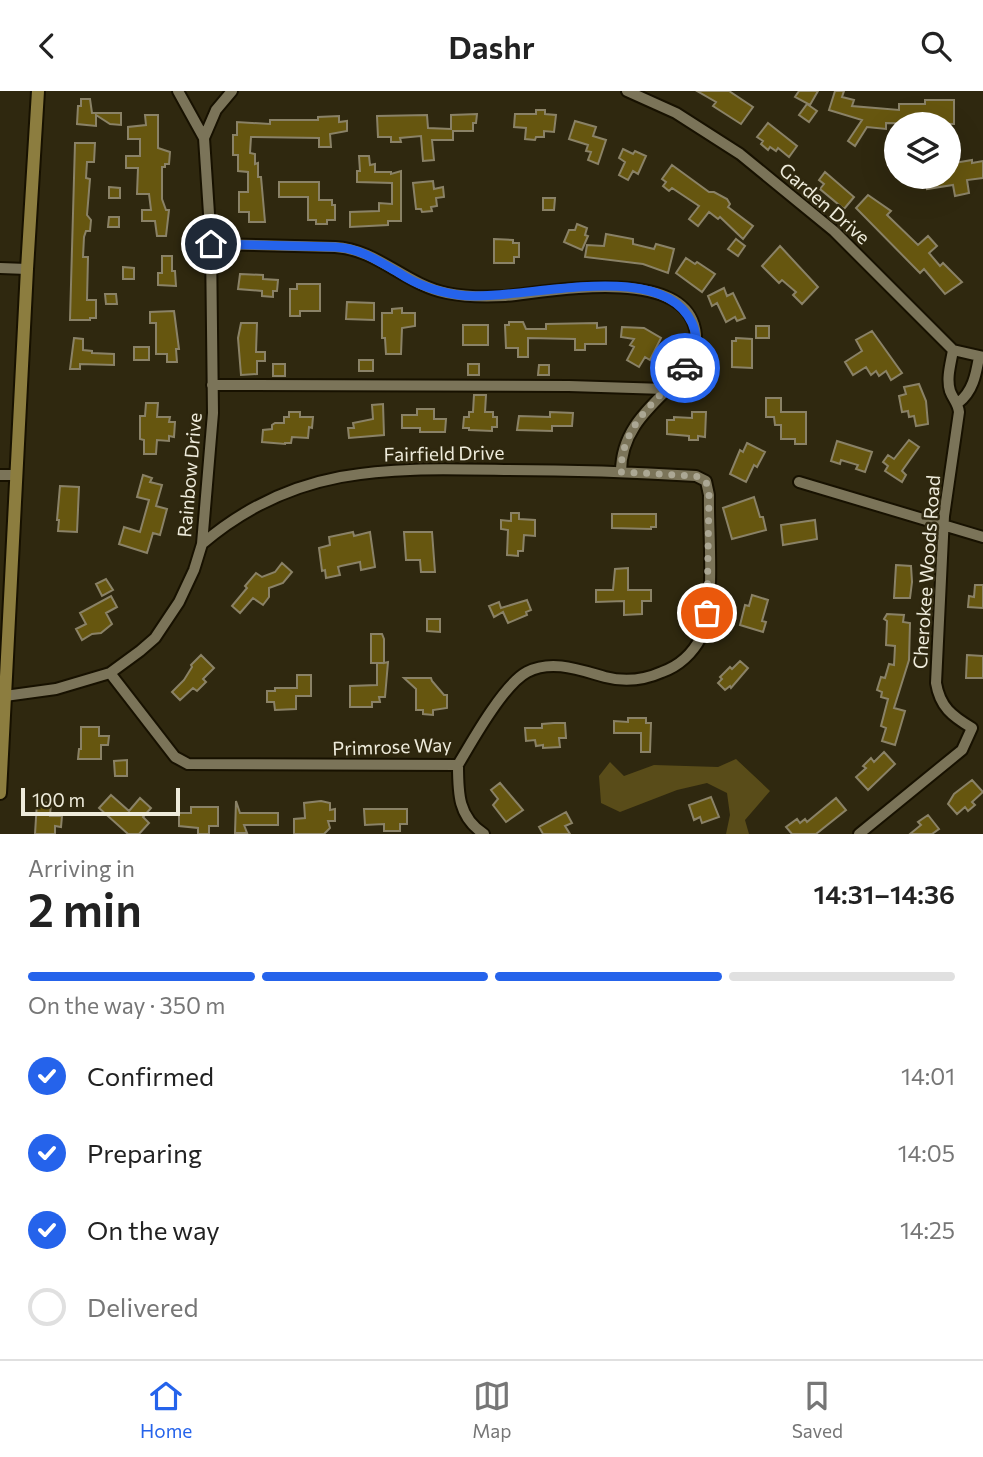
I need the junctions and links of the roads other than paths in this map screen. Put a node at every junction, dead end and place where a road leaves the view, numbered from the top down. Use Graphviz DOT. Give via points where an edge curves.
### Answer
graph roads {
  1 [pos="38,91"];
  2 [pos="178,91"];
  3 [pos="233,91"];
  4 [pos="627,91"];
  5 [pos="204,138"];
  6 [pos="211,244"];
  7 [pos="0,268"];
  8 [pos="27,268"];
  9 [pos="953,350"];
  10 [pos="981,357"];
  11 [pos="212,385"];
  12 [pos="665,389"];
  13 [pos="958,403"];
  14 [pos="621,472"];
  15 [pos="0,475"];
  16 [pos="16,475"];
  17 [pos="704,478"];
  18 [pos="799,482"];
  19 [pos="943,526"];
  20 [pos="983,537"];
  21 [pos="202,544"];
  22 [pos="110,673"];
  23 [pos="5,696"];
  24 [pos="977,726"];
  25 [pos="458,765"];
  26 [pos="0,793"];
  27 [pos="484,834"];
  28 [pos="859,834"];
  1 -- 8 [label="main road"];
  2 -- 5 [label="street, Rainbow Drive"];
  3 -- 5 [label="street, Rainbow Drive" via="216,110"];
  4 -- 9 [label="street, Garden Drive" via="676,113 740,154 834,232"];
  5 -- 6 [label="street, Rainbow Drive"];
  6 -- 11 [label="street, Rainbow Drive"];
  6 -- 12 [label="street" via="355,249 431,289 460,295 503,296 607,286 657,292 688,314 696,335 691,361"];
  7 -- 8 [label="street"];
  8 -- 16 [label="main road"];
  9 -- 10 [label="street, Garden Drive"];
  9 -- 13 [label="street, Cherokee Woods Road" via="948,376"];
  10 -- 13 [label="street, Cherokee Woods Road" via="966,397"];
  11 -- 12 [label="street"];
  11 -- 21 [label="street, Rainbow Drive"];
  12 -- 14 [label="street" via="632,429 621,454"];
  13 -- 19 [label="street, Cherokee Woods Road"];
  14 -- 17 [label="street, Fairfield Drive"];
  14 -- 21 [label="street, Fairfield Drive" via="437,469 351,474 277,495"];
  15 -- 16 [label="street"];
  16 -- 23 [label="main road"];
  17 -- 25 [label="street, Primrose Way" via="709,495 707,613 701,638 690,654 668,670 638,679 608,678 563,666 525,673 510,686"];
  18 -- 19 [label="street"];
  19 -- 20 [label="street"];
  19 -- 24 [label="street, Cherokee Woods Road" via="938,696 951,715"];
  21 -- 22 [label="street, Rainbow Drive" via="170,618 155,638"];
  22 -- 23 [label="street, Rainbow Drive"];
  22 -- 25 [label="street, Primrose Way" via="175,757 188,764"];
  23 -- 26 [label="main road"];
  24 -- 28 [label="street" via="962,750"];
  25 -- 27 [label="street" via="463,810"];
}
